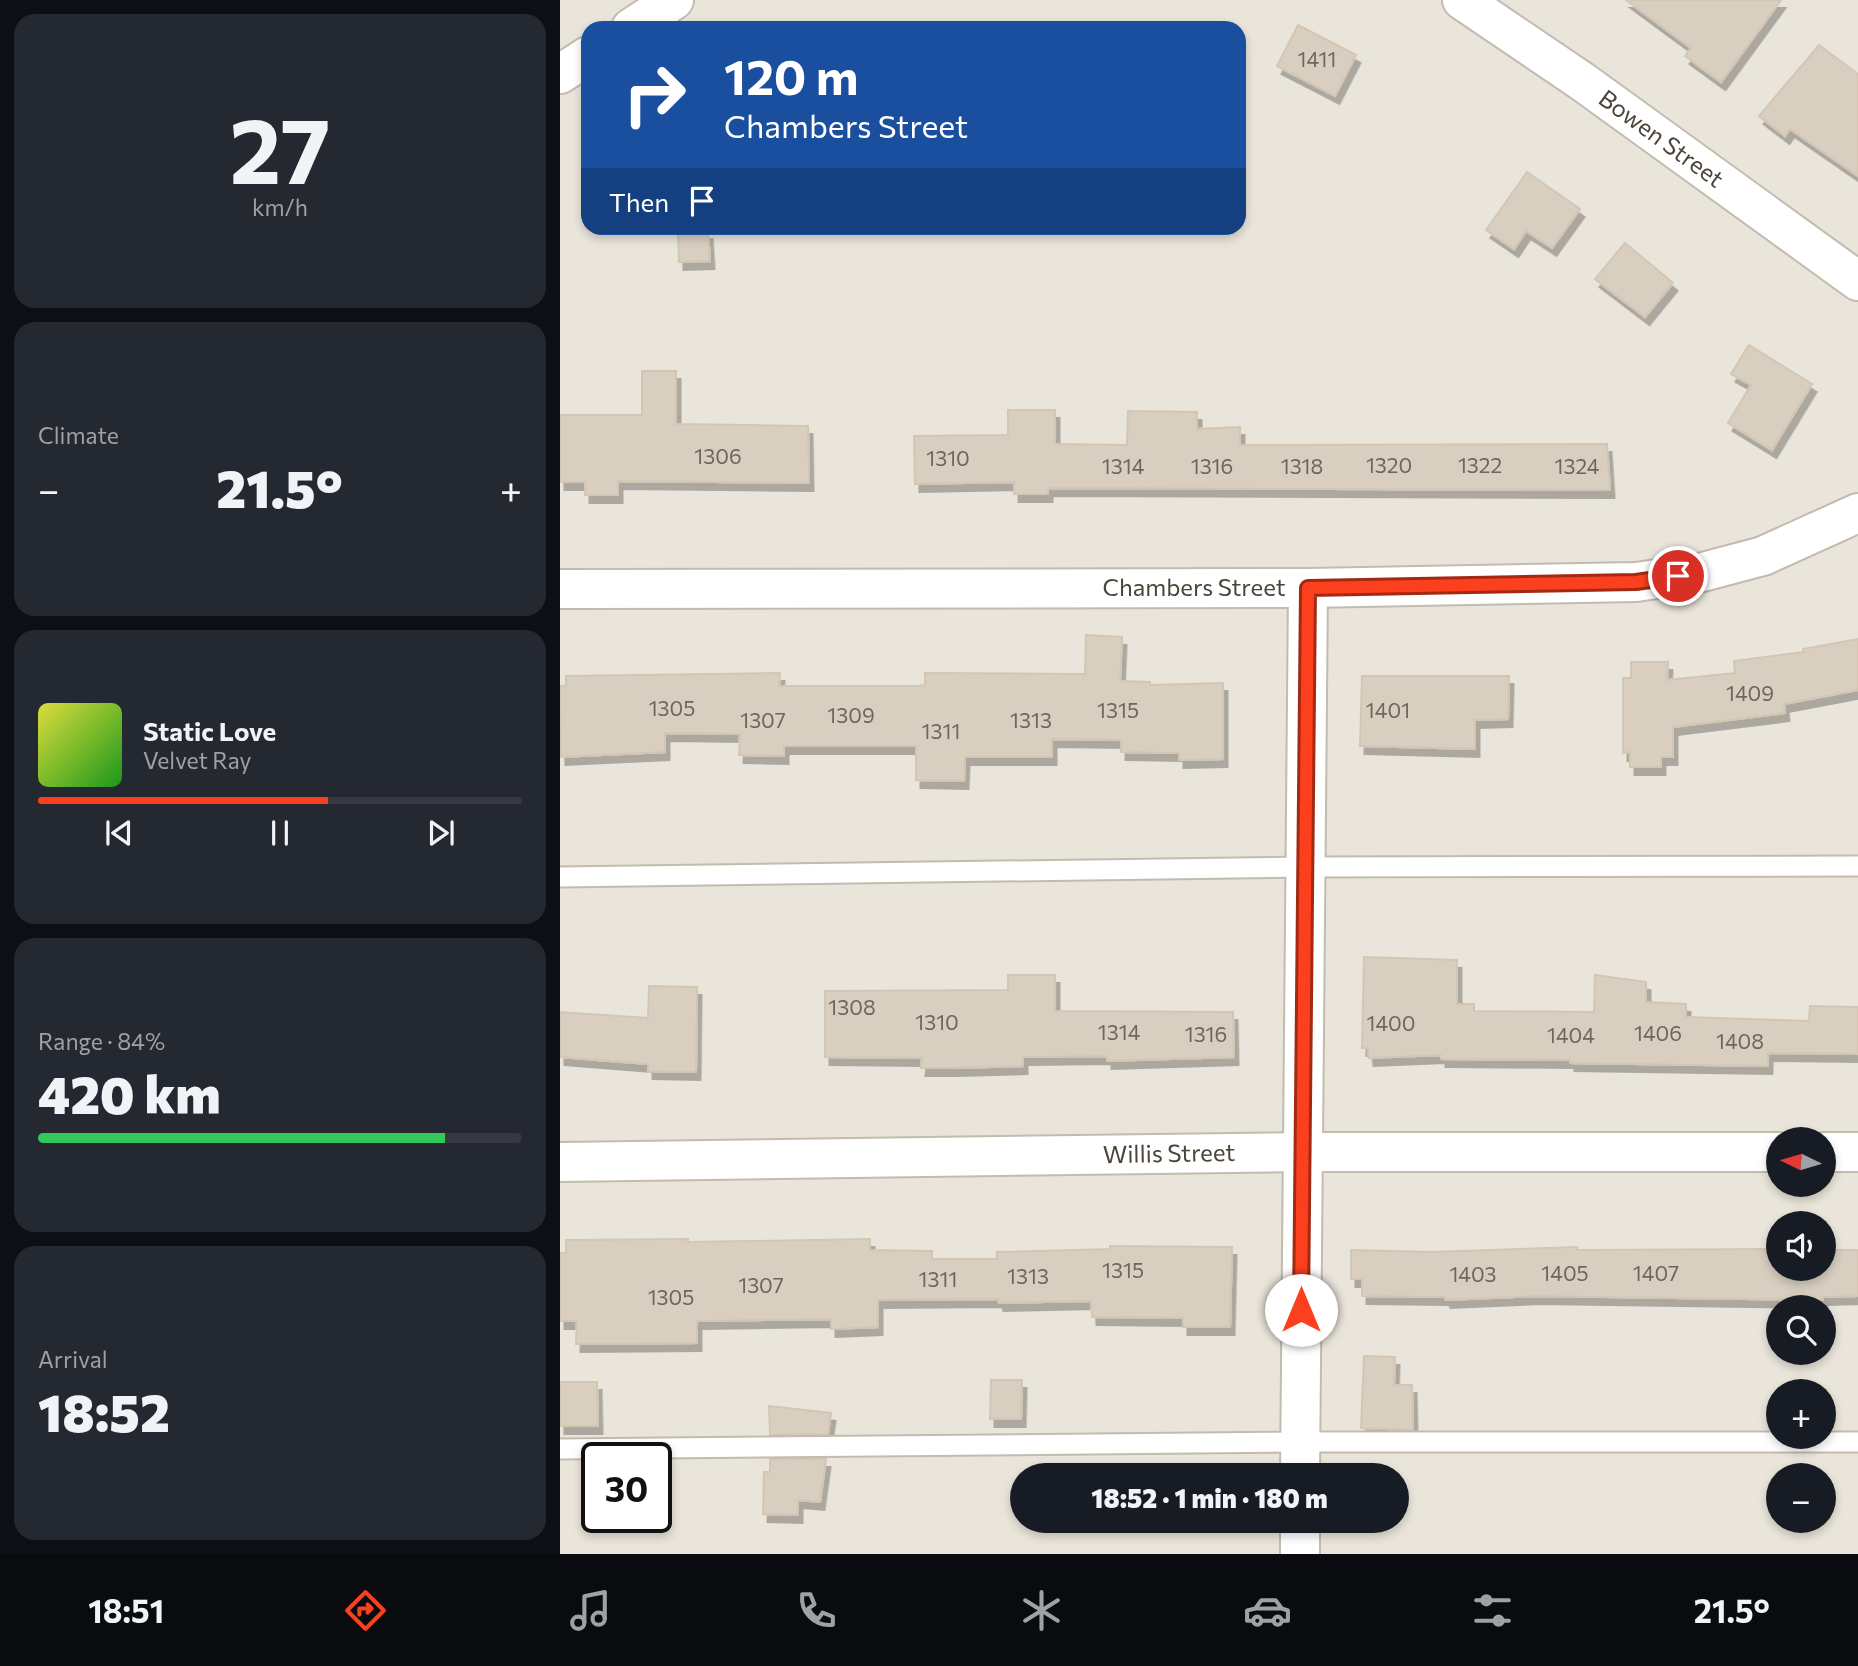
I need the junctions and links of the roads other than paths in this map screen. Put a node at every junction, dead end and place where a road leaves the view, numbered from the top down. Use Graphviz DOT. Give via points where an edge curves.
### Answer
graph roads {
  1 [pos="674,0"];
  2 [pos="1462,0"];
  3 [pos="642,21"];
  4 [pos="581,60"];
  5 [pos="560,74"];
  6 [pos="1858,281"];
  7 [pos="1858,513"];
  8 [pos="1308,588"];
  9 [pos="560,589"];
  10 [pos="1858,866"];
  11 [pos="1305,867"];
  12 [pos="560,877"];
  13 [pos="1766,1152"];
  14 [pos="1836,1152"];
  15 [pos="1858,1152"];
  16 [pos="1302,1153"];
  17 [pos="560,1162"];
  18 [pos="1858,1441"];
  19 [pos="560,1449"];
  20 [pos="1300,1459"];
  21 [pos="1300,1533"];
  22 [pos="1300,1554"];
  1 -- 3 [label="street"];
  2 -- 6 [label="street, Bowen Street"];
  4 -- 5 [label="street"];
  7 -- 8 [label="street, Chambers Street" via="1763,556 1699,573 1636,582"];
  8 -- 9 [label="street, Chambers Street"];
  8 -- 11 [label="street"];
  10 -- 11 [label="lane"];
  11 -- 12 [label="lane"];
  11 -- 16 [label="street"];
  13 -- 16 [label="street, Willis Street"];
  14 -- 15 [label="street"];
  16 -- 17 [label="street, Willis Street"];
  16 -- 20 [label="street"];
  18 -- 20 [label="lane"];
  19 -- 20 [label="lane"];
  21 -- 22 [label="street"];
}
